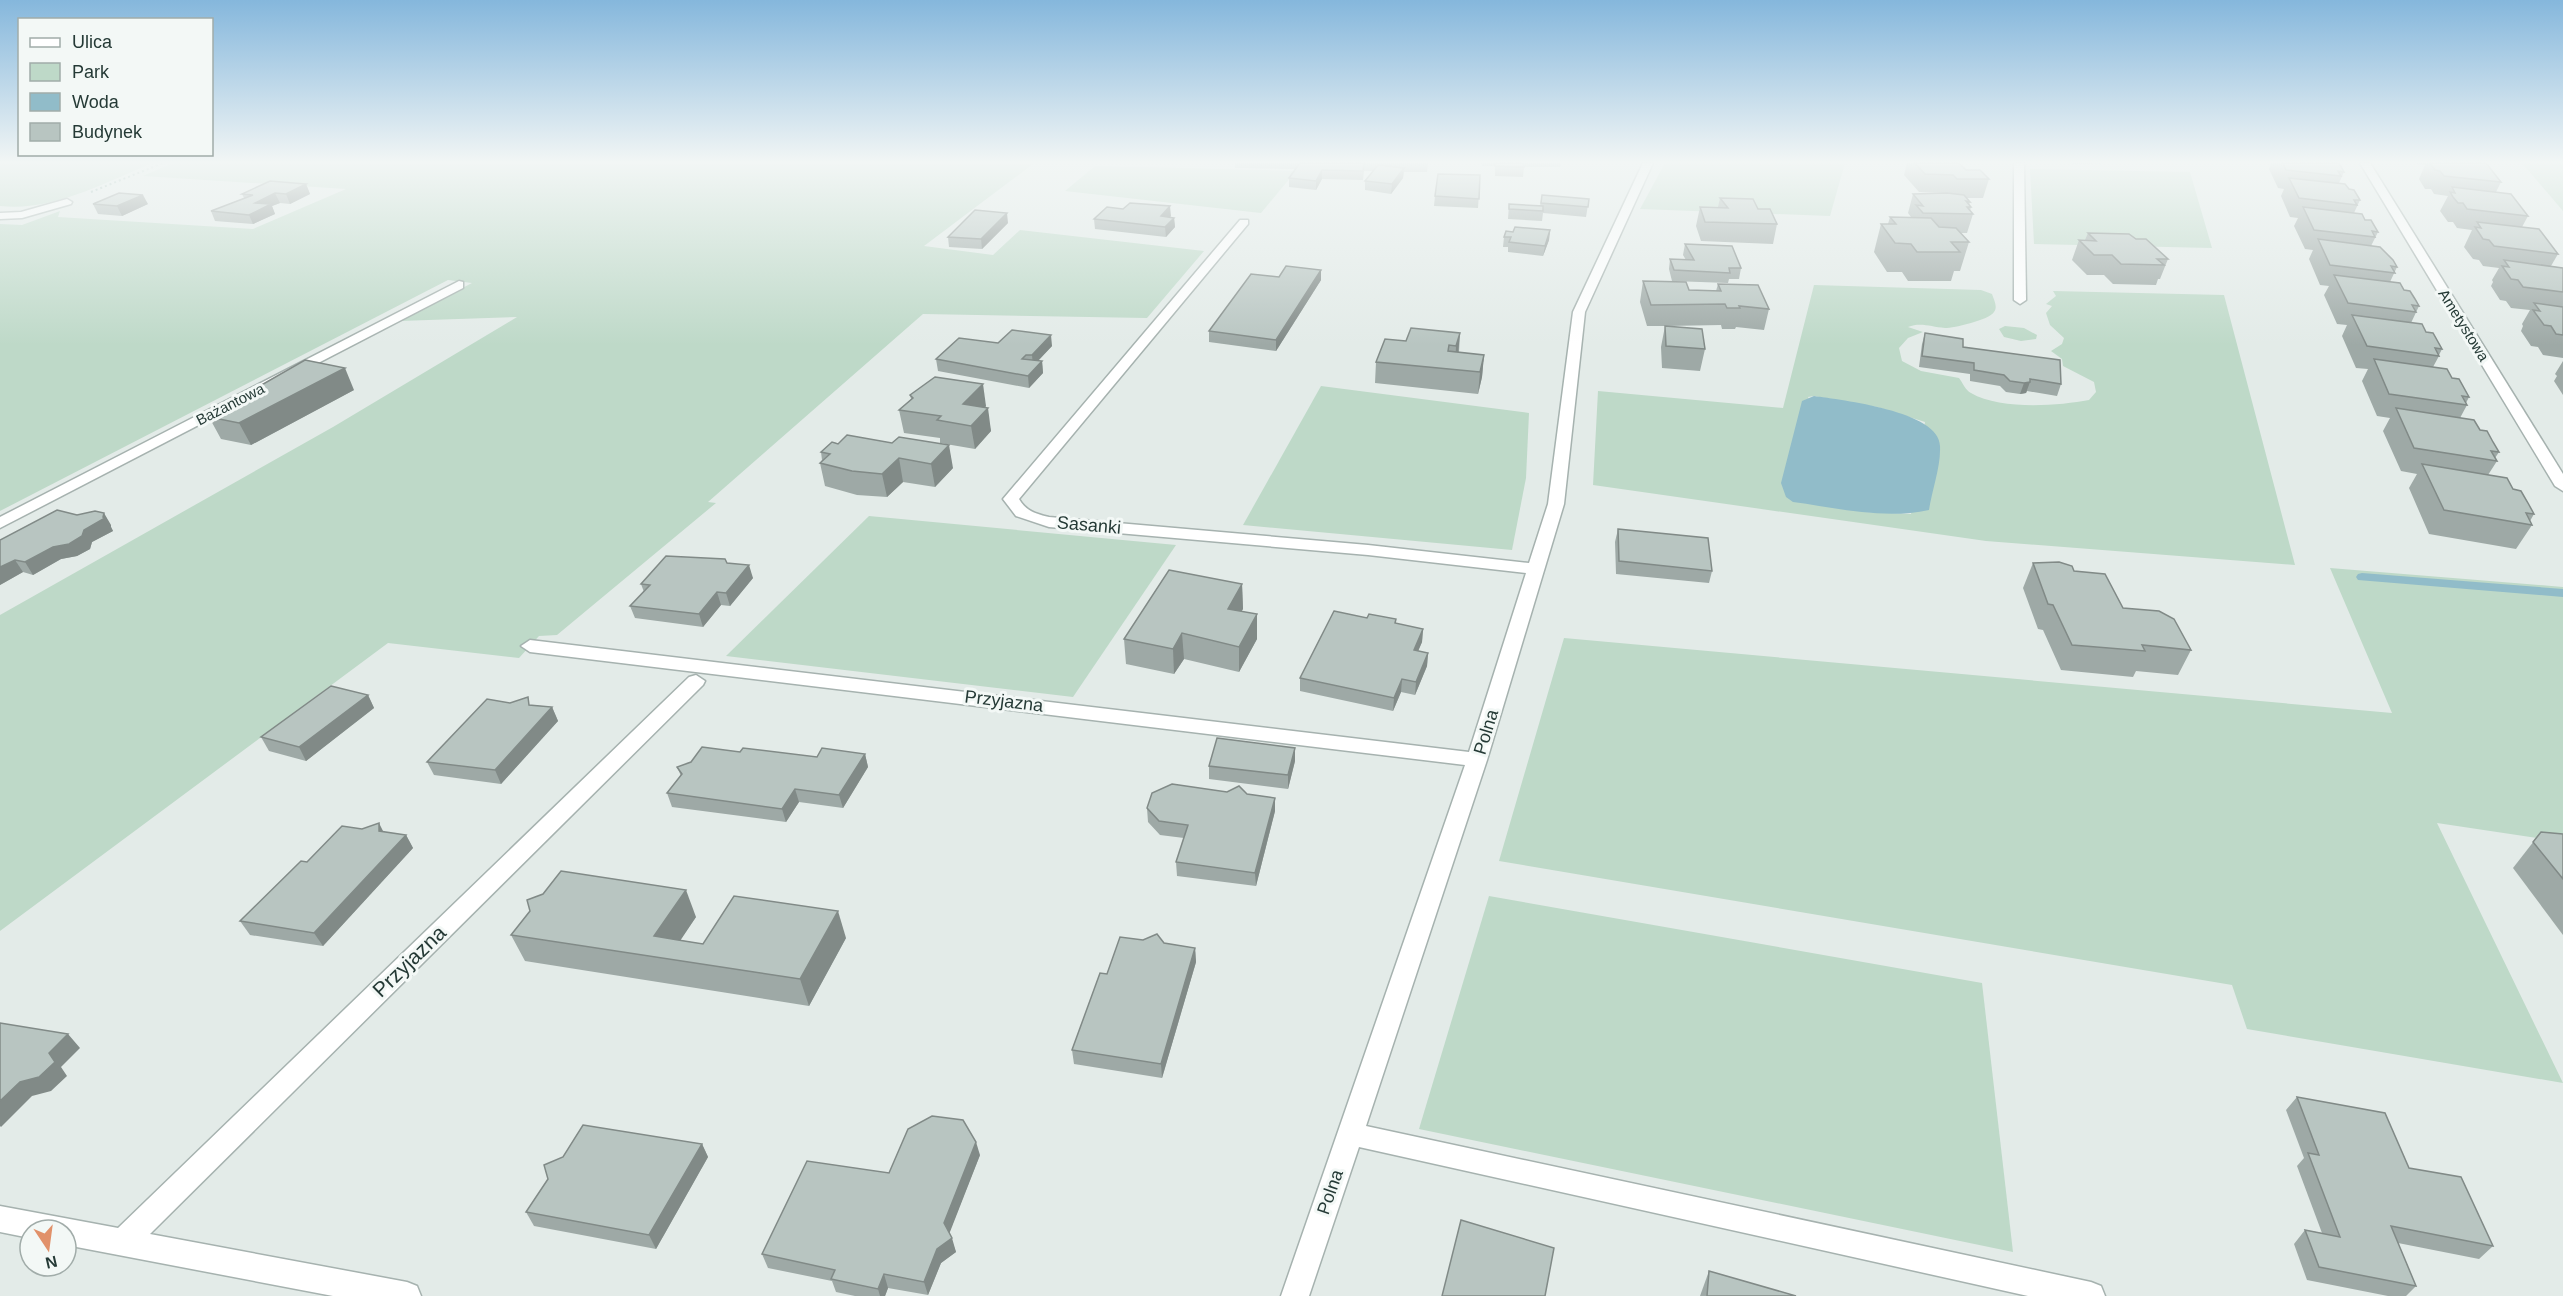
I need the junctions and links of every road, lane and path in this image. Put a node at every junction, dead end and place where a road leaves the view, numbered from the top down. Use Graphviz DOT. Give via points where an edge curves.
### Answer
graph roads {
  1 [pos="1243,223"];
  2 [pos="1620,223"];
  3 [pos="2019,223"];
  4 [pos="2402,223"];
  5 [pos="459,285"];
  6 [pos="2020,300"];
  7 [pos="2563,486"];
  8 [pos="0,523"];
  9 [pos="1537,569"];
  10 [pos="530,646"];
  11 [pos="696,681"];
  12 [pos="1477,760"];
  13 [pos="1350,1134"];
  14 [pos="0,1220"];
  15 [pos="18,1223"];
  16 [pos="78,1234"];
  17 [pos="123,1242"];
  18 [pos="407,1296"];
  19 [pos="1295,1296"];
  20 [pos="2091,1296"];
  1 -- 9 [label="street, Sasanki" via="1011,500 1014,506 1029,517 1049,522"];
  2 -- 9 [label="street, Polna" via="1579,312 1556,504"];
  3 -- 6 [label="street"];
  4 -- 7 [label="street, Ametystowa"];
  5 -- 8 [label="street, Bażantowa"];
  9 -- 12 [label="street, Polna"];
  10 -- 12 [label="street, Przyjazna"];
  11 -- 17 [label="street, Przyjazna"];
  12 -- 13 [label="street, Polna"];
  13 -- 19 [label="street, Polna"];
  13 -- 20 [label="street"];
  14 -- 15 [label="street"];
  16 -- 17 [label="street"];
  17 -- 18 [label="street"];
}
